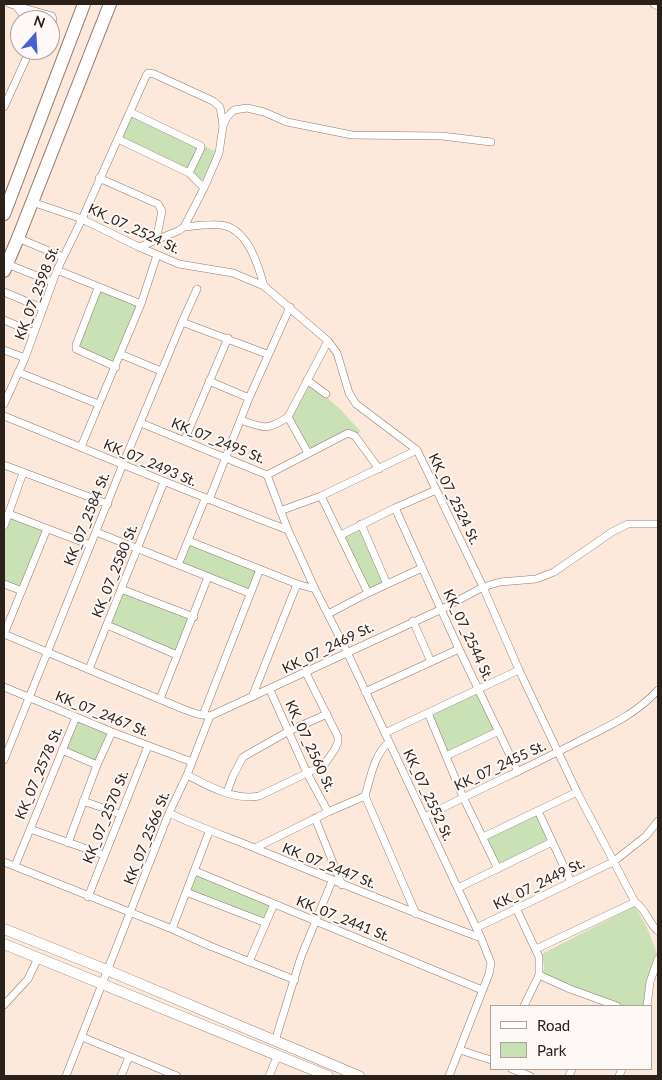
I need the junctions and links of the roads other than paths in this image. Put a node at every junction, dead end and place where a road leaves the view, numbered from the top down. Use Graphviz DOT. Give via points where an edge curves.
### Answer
graph roads {
  1 [pos="10,4"];
  2 [pos="84,4"];
  3 [pos="110,4"];
  4 [pos="654,4"];
  5 [pos="18,5"];
  6 [pos="658,6"];
  7 [pos="33,10"];
  8 [pos="25,60"];
  9 [pos="4,107"];
  10 [pos="130,112"];
  11 [pos="222,126"];
  12 [pos="118,139"];
  13 [pos="491,142"];
  14 [pos="189,174"];
  15 [pos="99,178"];
  16 [pos="204,188"];
  17 [pos="6,203"];
  18 [pos="30,208"];
  19 [pos="82,219"];
  20 [pos="184,227"];
  21 [pos="18,238"];
  22 [pos="156,241"];
  23 [pos="139,247"];
  24 [pos="157,255"];
  25 [pos="63,257"];
  26 [pos="5,268"];
  27 [pos="57,270"];
  28 [pos="52,282"];
  29 [pos="264,286"];
  30 [pos="98,288"];
  31 [pos="197,289"];
  32 [pos="4,292"];
  33 [pos="141,304"];
  34 [pos="290,306"];
  35 [pos="42,308"];
  36 [pos="4,320"];
  37 [pos="182,322"];
  38 [pos="34,333"];
  39 [pos="228,338"];
  40 [pos="328,340"];
  41 [pos="4,350"];
  42 [pos="120,354"];
  43 [pos="267,354"];
  44 [pos="24,358"];
  45 [pos="116,367"];
  46 [pos="161,371"];
  47 [pos="18,372"];
  48 [pos="209,380"];
  49 [pos="307,380"];
  50 [pos="326,394"];
  51 [pos="249,398"];
  52 [pos="4,404"];
  53 [pos="98,404"];
  54 [pos="4,416"];
  55 [pos="288,417"];
  56 [pos="241,420"];
  57 [pos="141,423"];
  58 [pos="184,441"];
  59 [pos="81,447"];
  60 [pos="416,450"];
  61 [pos="308,453"];
  62 [pos="226,458"];
  63 [pos="123,464"];
  64 [pos="4,465"];
  65 [pos="379,469"];
  66 [pos="23,473"];
  67 [pos="268,475"];
  68 [pos="164,482"];
  69 [pos="436,490"];
  70 [pos="321,496"];
  71 [pos="207,500"];
  72 [pos="108,504"];
  73 [pos="395,508"];
  74 [pos="280,511"];
  75 [pos="9,514"];
  76 [pos="361,524"];
  77 [pos="658,524"];
  78 [pos="4,526"];
  79 [pos="47,529"];
  80 [pos="288,530"];
  81 [pos="96,532"];
  82 [pos="341,535"];
  83 [pos="189,540"];
  84 [pos="90,545"];
  85 [pos="138,550"];
  86 [pos="178,565"];
  87 [pos="422,568"];
  88 [pos="260,569"];
  89 [pos="208,577"];
  90 [pos="4,584"];
  91 [pos="296,584"];
  92 [pos="387,584"];
  93 [pos="483,587"];
  94 [pos="121,588"];
  95 [pos="315,590"];
  96 [pos="22,591"];
  97 [pos="368,593"];
  98 [pos="249,594"];
  99 [pos="442,609"];
  100 [pos="328,614"];
  101 [pos="194,617"];
  102 [pos="413,621"];
  103 [pos="107,625"];
  104 [pos="4,634"];
  105 [pos="459,648"];
  106 [pos="47,652"];
  107 [pos="347,652"];
  108 [pos="177,655"];
  109 [pos="431,662"];
  110 [pos="89,668"];
  111 [pos="519,670"];
  112 [pos="306,673"];
  113 [pos="4,687"];
  114 [pos="479,689"];
  115 [pos="270,690"];
  116 [pos="658,690"];
  117 [pos="365,692"];
  118 [pos="252,697"];
  119 [pos="30,698"];
  120 [pos="160,699"];
  121 [pos="428,713"];
  122 [pos="327,714"];
  123 [pos="206,716"];
  124 [pos="76,717"];
  125 [pos="289,731"];
  126 [pos="499,731"];
  127 [pos="112,732"];
  128 [pos="385,733"];
  129 [pos="389,742"];
  130 [pos="148,746"];
  131 [pos="62,750"];
  132 [pos="559,752"];
  133 [pos="446,756"];
  134 [pos="4,760"];
  135 [pos="192,762"];
  136 [pos="98,765"];
  137 [pos="307,772"];
  138 [pos="518,772"];
  139 [pos="187,775"];
  140 [pos="228,792"];
  141 [pos="577,792"];
  142 [pos="365,796"];
  143 [pos="463,796"];
  144 [pos="83,801"];
  145 [pos="538,811"];
  146 [pos="328,812"];
  147 [pos="169,813"];
  148 [pos="120,814"];
  149 [pos="425,817"];
  150 [pos="315,818"];
  151 [pos="658,821"];
  152 [pos="30,828"];
  153 [pos="209,832"];
  154 [pos="483,837"];
  155 [pos="68,842"];
  156 [pos="552,842"];
  157 [pos="255,848"];
  158 [pos="104,855"];
  159 [pos="4,862"];
  160 [pos="613,862"];
  161 [pos="15,866"];
  162 [pos="498,869"];
  163 [pos="195,871"];
  164 [pos="332,881"];
  165 [pos="571,882"];
  166 [pos="342,885"];
  167 [pos="458,888"];
  168 [pos="186,892"];
  169 [pos="88,897"];
  170 [pos="635,902"];
  171 [pos="274,904"];
  172 [pos="516,908"];
  173 [pos="130,912"];
  174 [pos="416,914"];
  175 [pos="315,921"];
  176 [pos="266,923"];
  177 [pos="172,928"];
  178 [pos="476,928"];
  179 [pos="4,929"];
  180 [pos="658,931"];
  181 [pos="481,938"];
  182 [pos="4,944"];
  183 [pos="536,949"];
  184 [pos="38,958"];
  185 [pos="249,962"];
  186 [pos="658,963"];
  187 [pos="107,970"];
  188 [pos="539,975"];
  189 [pos="295,980"];
  190 [pos="102,984"];
  191 [pos="482,990"];
  192 [pos="598,1003"];
  193 [pos="4,1005"];
  194 [pos="524,1005"];
  195 [pos="611,1005"];
  196 [pos="647,1005"];
  197 [pos="82,1037"];
  198 [pos="275,1041"];
  199 [pos="294,1049"];
  200 [pos="460,1050"];
  201 [pos="278,1055"];
  202 [pos="129,1057"];
  203 [pos="289,1059"];
  204 [pos="490,1060"];
  205 [pos="355,1075"];
  206 [pos="66,1076"];
  207 [pos="121,1076"];
  208 [pos="177,1076"];
  209 [pos="269,1076"];
  210 [pos="328,1076"];
  211 [pos="449,1076"];
  1 -- 5 [label="street"];
  2 -- 17 [label="highway"];
  3 -- 18 [label="highway"];
  4 -- 6 [label="street"];
  5 -- 7 [label="street"];
  8 -- 9 [label="street"];
  10 -- 11 [label="street, KK_07_2598 St." via="148,74 154,74 220,106"];
  10 -- 12 [label="street, KK_07_2598 St."];
  10 -- 14 [label="street" via="201,146"];
  11 -- 13 [label="street" via="234,110 247,108 286,122 352,135 442,136"];
  11 -- 16 [label="street" via="219,153"];
  12 -- 14 [label="street"];
  12 -- 15 [label="street, KK_07_2598 St."];
  14 -- 16 [label="street"];
  15 -- 19 [label="street, KK_07_2598 St."];
  15 -- 22 [label="street" via="158,204 162,211"];
  16 -- 20 [label="street"];
  17 -- 18 [label="highway"];
  18 -- 19 [label="street, KK_07_2524 St."];
  18 -- 21 [label="highway"];
  19 -- 23 [label="street, KK_07_2524 St."];
  19 -- 25 [label="street, KK_07_2598 St."];
  20 -- 22 [label="street"];
  20 -- 29 [label="street" via="221,225 230,228 249,245"];
  21 -- 25 [label="street"];
  21 -- 26 [label="highway"];
  22 -- 23 [label="street"];
  23 -- 24 [label="street, KK_07_2524 St."];
  24 -- 29 [label="street, KK_07_2524 St." via="178,264 233,273"];
  24 -- 33 [label="street"];
  25 -- 27 [label="street, KK_07_2598 St."];
  26 -- 28 [label="street"];
  27 -- 28 [label="street, KK_07_2598 St."];
  27 -- 30 [label="street"];
  28 -- 35 [label="street, KK_07_2598 St."];
  29 -- 34 [label="street, KK_07_2524 St."];
  30 -- 33 [label="street"];
  30 -- 45 [label="street" via="76,349"];
  31 -- 37 [label="street, KK_07_2584 St."];
  32 -- 35 [label="street"];
  33 -- 42 [label="street"];
  34 -- 40 [label="street, KK_07_2524 St."];
  34 -- 43 [label="street"];
  35 -- 38 [label="street, KK_07_2598 St."];
  36 -- 38 [label="street"];
  37 -- 39 [label="street"];
  37 -- 46 [label="street, KK_07_2584 St."];
  38 -- 44 [label="street, KK_07_2598 St."];
  39 -- 43 [label="street"];
  39 -- 48 [label="street"];
  40 -- 49 [label="street"];
  40 -- 60 [label="street, KK_07_2524 St." via="337,353 356,404"];
  41 -- 44 [label="street"];
  42 -- 45 [label="street"];
  42 -- 46 [label="street"];
  43 -- 51 [label="street"];
  44 -- 47 [label="street, KK_07_2598 St."];
  45 -- 53 [label="street"];
  46 -- 57 [label="street, KK_07_2584 St."];
  47 -- 52 [label="street, KK_07_2598 St."];
  47 -- 53 [label="street"];
  48 -- 51 [label="street"];
  48 -- 58 [label="street"];
  49 -- 50 [label="street"];
  49 -- 55 [label="street"];
  51 -- 56 [label="street"];
  53 -- 59 [label="street"];
  54 -- 59 [label="street, KK_07_2493 St."];
  55 -- 56 [label="street" via="263,428"];
  55 -- 61 [label="street"];
  56 -- 62 [label="street"];
  57 -- 58 [label="street, KK_07_2495 St."];
  57 -- 63 [label="street, KK_07_2584 St."];
  58 -- 62 [label="street, KK_07_2495 St."];
  59 -- 63 [label="street, KK_07_2493 St."];
  60 -- 65 [label="street"];
  60 -- 69 [label="street, KK_07_2524 St."];
  61 -- 65 [label="street, KK_07_2495 St." via="351,433"];
  61 -- 67 [label="street, KK_07_2495 St."];
  62 -- 67 [label="street, KK_07_2495 St."];
  62 -- 71 [label="street"];
  63 -- 68 [label="street, KK_07_2493 St."];
  63 -- 72 [label="street, KK_07_2584 St."];
  64 -- 66 [label="street"];
  65 -- 70 [label="street"];
  66 -- 72 [label="street"];
  66 -- 75 [label="street"];
  67 -- 74 [label="street, KK_07_2552 St."];
  68 -- 71 [label="street, KK_07_2493 St."];
  68 -- 85 [label="street, KK_07_2580 St."];
  69 -- 73 [label="street"];
  69 -- 93 [label="street, KK_07_2524 St."];
  70 -- 74 [label="street"];
  70 -- 82 [label="street"];
  71 -- 80 [label="street, KK_07_2493 St."];
  71 -- 83 [label="street"];
  72 -- 81 [label="street, KK_07_2584 St."];
  73 -- 76 [label="street"];
  73 -- 87 [label="street, KK_07_2544 St."];
  74 -- 80 [label="street, KK_07_2552 St."];
  75 -- 78 [label="street"];
  75 -- 79 [label="street"];
  76 -- 82 [label="street"];
  76 -- 92 [label="street"];
  77 -- 93 [label="street, KK_07_2469 St." via="628,524 554,572"];
  79 -- 84 [label="street"];
  79 -- 96 [label="street"];
  80 -- 95 [label="street, KK_07_2552 St."];
  81 -- 84 [label="street, KK_07_2584 St."];
  81 -- 85 [label="street"];
  82 -- 97 [label="street"];
  83 -- 86 [label="street"];
  83 -- 88 [label="street"];
  84 -- 106 [label="street, KK_07_2584 St."];
  85 -- 86 [label="street"];
  85 -- 94 [label="street, KK_07_2580 St."];
  86 -- 89 [label="street"];
  87 -- 92 [label="street"];
  87 -- 99 [label="street, KK_07_2544 St."];
  88 -- 91 [label="street"];
  88 -- 98 [label="street, KK_07_2566 St."];
  89 -- 98 [label="street"];
  89 -- 101 [label="street"];
  90 -- 96 [label="street"];
  91 -- 95 [label="street"];
  91 -- 118 [label="street"];
  92 -- 97 [label="street"];
  93 -- 99 [label="street, KK_07_2469 St."];
  93 -- 111 [label="street, KK_07_2524 St."];
  94 -- 101 [label="street"];
  94 -- 103 [label="street, KK_07_2580 St."];
  95 -- 100 [label="street, KK_07_2552 St."];
  96 -- 104 [label="street"];
  97 -- 100 [label="street"];
  98 -- 123 [label="street, KK_07_2566 St."];
  99 -- 102 [label="street, KK_07_2469 St."];
  99 -- 105 [label="street, KK_07_2544 St."];
  100 -- 107 [label="street, KK_07_2552 St."];
  101 -- 108 [label="street"];
  102 -- 107 [label="street, KK_07_2469 St."];
  102 -- 109 [label="street"];
  103 -- 108 [label="street"];
  103 -- 110 [label="street, KK_07_2580 St."];
  104 -- 106 [label="street"];
  105 -- 109 [label="street"];
  105 -- 114 [label="street, KK_07_2544 St."];
  106 -- 110 [label="street"];
  106 -- 119 [label="street, KK_07_2584 St."];
  107 -- 112 [label="street, KK_07_2469 St."];
  107 -- 117 [label="street, KK_07_2552 St."];
  108 -- 120 [label="street"];
  109 -- 117 [label="street"];
  110 -- 120 [label="street"];
  111 -- 114 [label="street"];
  111 -- 132 [label="street, KK_07_2524 St."];
  112 -- 115 [label="street, KK_07_2469 St."];
  112 -- 122 [label="street"];
  113 -- 119 [label="street, KK_07_2467 St."];
  114 -- 121 [label="street"];
  114 -- 126 [label="street, KK_07_2544 St."];
  115 -- 118 [label="street, KK_07_2469 St."];
  115 -- 125 [label="street, KK_07_2560 St."];
  116 -- 132 [label="street, KK_07_2455 St." via="629,716"];
  117 -- 128 [label="street, KK_07_2552 St."];
  118 -- 123 [label="street, KK_07_2469 St."];
  119 -- 124 [label="street, KK_07_2467 St."];
  119 -- 134 [label="street, KK_07_2584 St."];
  120 -- 123 [label="street"];
  121 -- 128 [label="street"];
  121 -- 133 [label="street"];
  122 -- 125 [label="street"];
  122 -- 137 [label="street" via="338,742 324,765"];
  123 -- 135 [label="street, KK_07_2566 St."];
  124 -- 127 [label="street, KK_07_2467 St."];
  124 -- 131 [label="street, KK_07_2578 St."];
  125 -- 137 [label="street, KK_07_2560 St."];
  125 -- 140 [label="street" via="243,757 232,776"];
  126 -- 133 [label="street"];
  126 -- 138 [label="street, KK_07_2544 St."];
  127 -- 130 [label="street, KK_07_2467 St."];
  127 -- 136 [label="street"];
  128 -- 129 [label="street, KK_07_2552 St."];
  129 -- 142 [label="street" via="374,762"];
  129 -- 149 [label="street, KK_07_2552 St."];
  130 -- 135 [label="street, KK_07_2467 St."];
  130 -- 148 [label="street, KK_07_2570 St."];
  131 -- 136 [label="street"];
  131 -- 152 [label="street, KK_07_2578 St."];
  132 -- 138 [label="street, KK_07_2455 St."];
  132 -- 141 [label="street, KK_07_2524 St."];
  133 -- 143 [label="street"];
  135 -- 139 [label="street, KK_07_2566 St."];
  136 -- 144 [label="street"];
  137 -- 140 [label="street" via="259,796 241,798"];
  137 -- 146 [label="street, KK_07_2560 St."];
  138 -- 143 [label="street, KK_07_2455 St."];
  139 -- 140 [label="street"];
  139 -- 147 [label="street, KK_07_2566 St."];
  141 -- 145 [label="street"];
  141 -- 160 [label="street, KK_07_2524 St."];
  142 -- 146 [label="street"];
  142 -- 174 [label="street"];
  143 -- 149 [label="street, KK_07_2455 St."];
  143 -- 154 [label="street"];
  144 -- 148 [label="street"];
  144 -- 155 [label="street"];
  145 -- 154 [label="street"];
  145 -- 156 [label="street"];
  146 -- 150 [label="street"];
  147 -- 153 [label="street, KK_07_2447 St."];
  147 -- 173 [label="street, KK_07_2566 St."];
  148 -- 158 [label="street, KK_07_2570 St."];
  149 -- 167 [label="street, KK_07_2552 St."];
  150 -- 157 [label="street"];
  150 -- 166 [label="street"];
  151 -- 160 [label="street, KK_07_2449 St." via="646,836"];
  152 -- 155 [label="street"];
  152 -- 161 [label="street, KK_07_2578 St."];
  153 -- 157 [label="street, KK_07_2447 St."];
  153 -- 163 [label="street"];
  154 -- 162 [label="street"];
  155 -- 158 [label="street"];
  156 -- 162 [label="street"];
  156 -- 165 [label="street"];
  157 -- 164 [label="street, KK_07_2447 St."];
  158 -- 169 [label="street, KK_07_2570 St."];
  159 -- 161 [label="street"];
  160 -- 165 [label="street, KK_07_2449 St."];
  160 -- 170 [label="street, KK_07_2524 St."];
  161 -- 169 [label="street"];
  162 -- 167 [label="street"];
  163 -- 168 [label="street"];
  163 -- 171 [label="street, KK_07_2441 St."];
  164 -- 166 [label="street, KK_07_2447 St."];
  164 -- 175 [label="street"];
  165 -- 172 [label="street, KK_07_2449 St."];
  166 -- 174 [label="street, KK_07_2447 St."];
  167 -- 178 [label="street, KK_07_2552 St."];
  168 -- 176 [label="street"];
  168 -- 177 [label="street"];
  169 -- 173 [label="street"];
  170 -- 180 [label="street, KK_07_2524 St." via="643,907"];
  170 -- 183 [label="street"];
  171 -- 175 [label="street, KK_07_2441 St."];
  171 -- 176 [label="street"];
  172 -- 178 [label="street, KK_07_2449 St."];
  172 -- 183 [label="street"];
  173 -- 177 [label="street"];
  173 -- 187 [label="street, KK_07_2566 St."];
  174 -- 181 [label="street, KK_07_2447 St."];
  175 -- 189 [label="street"];
  175 -- 191 [label="street, KK_07_2441 St."];
  176 -- 185 [label="street"];
  177 -- 185 [label="street"];
  178 -- 181 [label="street, KK_07_2552 St."];
  179 -- 187 [label="street"];
  181 -- 191 [label="street, KK_07_2552 St." via="491,963 490,974"];
  182 -- 184 [label="street"];
  183 -- 188 [label="street"];
  184 -- 190 [label="street"];
  184 -- 193 [label="street" via="28,979"];
  185 -- 189 [label="street"];
  186 -- 196 [label="street" via="650,982"];
  187 -- 190 [label="street, KK_07_2566 St."];
  187 -- 198 [label="street"];
  188 -- 192 [label="street"];
  188 -- 194 [label="street"];
  189 -- 198 [label="street"];
  190 -- 197 [label="street, KK_07_2566 St."];
  190 -- 201 [label="street"];
  191 -- 200 [label="street, KK_07_2552 St."];
  192 -- 195 [label="street"];
  197 -- 202 [label="street"];
  197 -- 206 [label="street, KK_07_2566 St."];
  198 -- 199 [label="street"];
  199 -- 203 [label="street"];
  199 -- 205 [label="street"];
  200 -- 204 [label="street"];
  200 -- 211 [label="street, KK_07_2552 St."];
  201 -- 203 [label="street"];
  201 -- 209 [label="street"];
  202 -- 207 [label="street"];
  202 -- 208 [label="street"];
  203 -- 210 [label="street"];
}
